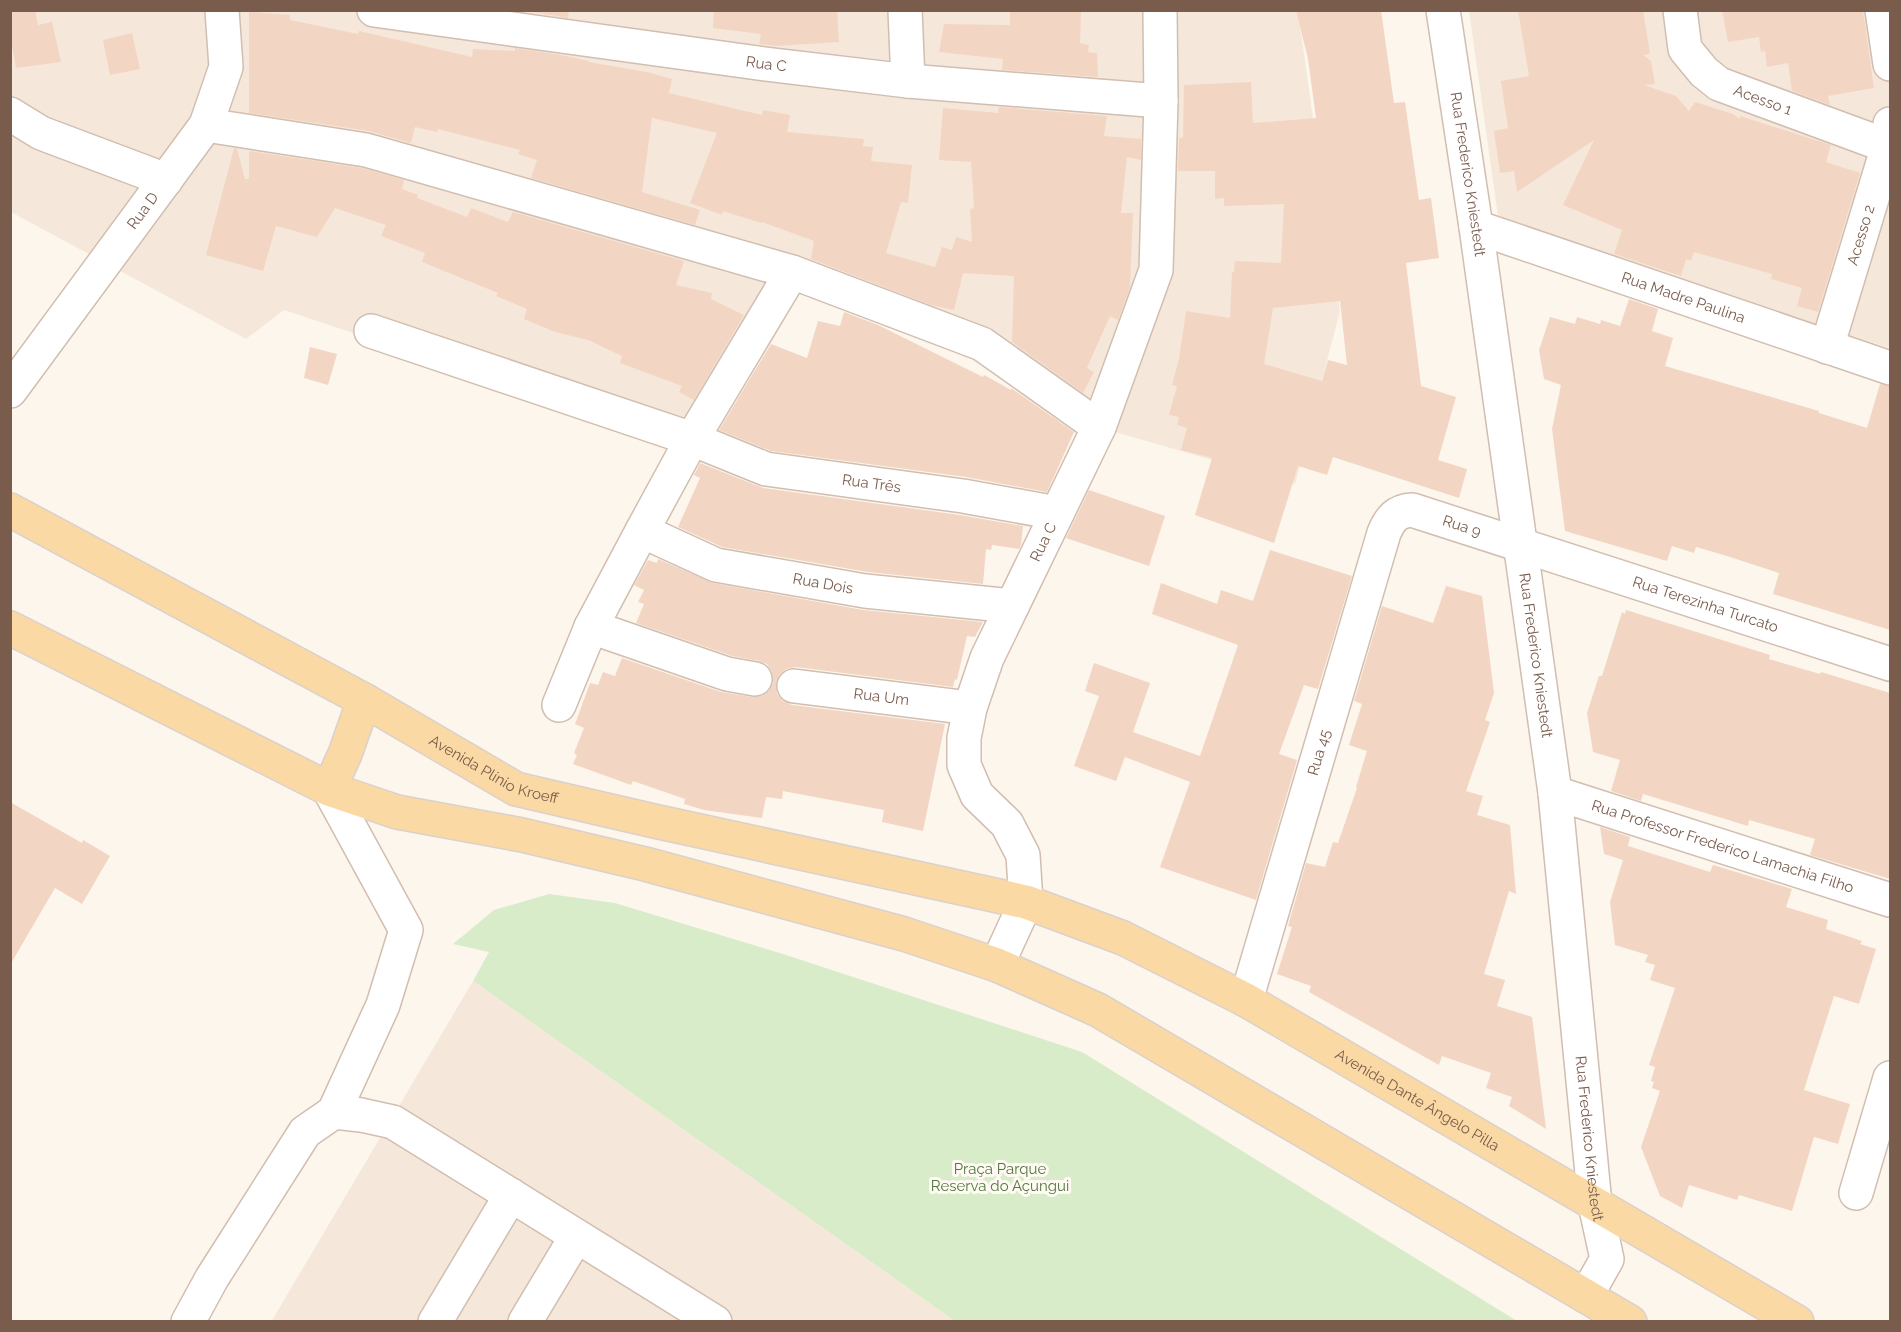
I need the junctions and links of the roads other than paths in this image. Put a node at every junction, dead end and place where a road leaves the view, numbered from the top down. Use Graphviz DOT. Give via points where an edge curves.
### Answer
graph roads {
  1 [pos="222,10"];
  2 [pos="374,10"];
  3 [pos="905,10"];
  4 [pos="1160,10"];
  5 [pos="1443,10"];
  6 [pos="1680,10"];
  7 [pos="1882,10"];
  8 [pos="1890,64"];
  9 [pos="908,81"];
  10 [pos="1161,101"];
  11 [pos="10,114"];
  12 [pos="206,125"];
  13 [pos="1890,138"];
  14 [pos="166,180"];
  15 [pos="1476,226"];
  16 [pos="792,272"];
  17 [pos="371,332"];
  18 [pos="1827,347"];
  19 [pos="1890,368"];
  20 [pos="10,392"];
  21 [pos="1099,427"];
  22 [pos="692,439"];
  23 [pos="10,510"];
  24 [pos="1401,511"];
  25 [pos="1057,513"];
  26 [pos="642,531"];
  27 [pos="1520,545"];
  28 [pos="1012,606"];
  29 [pos="591,627"];
  30 [pos="12,633"];
  31 [pos="1890,664"];
  32 [pos="755,679"];
  33 [pos="794,686"];
  34 [pos="364,700"];
  35 [pos="559,705"];
  36 [pos="970,708"];
  37 [pos="329,789"];
  38 [pos="1555,793"];
  39 [pos="1890,900"];
  40 [pos="1026,902"];
  41 [pos="997,965"];
  42 [pos="1246,1000"];
  43 [pos="1890,1078"];
  44 [pos="334,1112"];
  45 [pos="1856,1193"];
  46 [pos="511,1195"];
  47 [pos="1595,1204"];
  48 [pos="576,1237"];
  49 [pos="1586,1296"];
  50 [pos="188,1322"];
  51 [pos="435,1322"];
  52 [pos="525,1322"];
  53 [pos="715,1322"];
  54 [pos="1630,1322"];
  55 [pos="1797,1322"];
  1 -- 12 [label="street, Rua D" via="226,67"];
  2 -- 9 [label="street, Rua C"];
  3 -- 9 [label="street"];
  4 -- 10 [label="street, Rua C"];
  5 -- 15 [label="street, Rua Frederico Kniestedt"];
  6 -- 13 [label="street, Acesso 1" via="1685,49 1719,84"];
  7 -- 8 [label="street"];
  9 -- 10 [label="street, Rua C"];
  10 -- 21 [label="street, Rua C" via="1156,270"];
  11 -- 14 [label="street" via="41,133"];
  12 -- 14 [label="street, Rua D"];
  12 -- 16 [label="street" via="366,150"];
  13 -- 18 [label="street, Acesso 2"];
  14 -- 20 [label="street, Rua D"];
  15 -- 18 [label="street, Rua Madre Paulina"];
  15 -- 27 [label="street, Rua Frederico Kniestedt"];
  16 -- 21 [label="street" via="982,344"];
  16 -- 22 [label="street"];
  17 -- 22 [label="street, Rua Três"];
  18 -- 19 [label="street, Rua Madre Paulina"];
  21 -- 25 [label="street, Rua C"];
  22 -- 25 [label="street, Rua Três" via="766,469 963,495"];
  22 -- 26 [label="street"];
  23 -- 34 [label="main road, Avenida Plínio Kroeff"];
  24 -- 27 [label="street, Rua 9" via="1412,510"];
  24 -- 42 [label="street, Rua 45" via="1390,519 1384,534"];
  25 -- 28 [label="street, Rua C"];
  26 -- 28 [label="street, Rua Dois" via="717,566 865,591"];
  26 -- 29 [label="street"];
  27 -- 31 [label="street, Rua Terezinha Turcato"];
  27 -- 38 [label="street, Rua Frederico Kniestedt"];
  28 -- 36 [label="street, Rua C" via="987,658"];
  29 -- 32 [label="street" via="727,674"];
  29 -- 35 [label="street"];
  30 -- 37 [label="main road"];
  33 -- 36 [label="street, Rua Um"];
  34 -- 37 [label="main road"];
  34 -- 40 [label="main road, Avenida Plínio Kroeff" via="516,789"];
  36 -- 40 [label="street, Rua C" via="964,765 977,795 1007,824 1023,855"];
  37 -- 41 [label="main road" via="397,812 522,835 645,864 904,934"];
  37 -- 44 [label="street" via="406,930 383,1005"];
  38 -- 39 [label="street, Rua Professor Frederico Lamachia Filho"];
  38 -- 47 [label="street, Rua Frederico Kniestedt"];
  40 -- 41 [label="street, Rua C"];
  40 -- 42 [label="main road, Avenida Dante Ângelo Pilla" via="1123,938"];
  41 -- 49 [label="main road" via="1098,1010"];
  42 -- 47 [label="main road, Avenida Dante Ângelo Pilla"];
  43 -- 45 [label="street"];
  44 -- 46 [label="street" via="393,1122"];
  44 -- 50 [label="street" via="305,1132"];
  46 -- 48 [label="street"];
  46 -- 51 [label="street"];
  47 -- 49 [label="street, Rua Frederico Kniestedt" via="1607,1259"];
  47 -- 55 [label="main road, Avenida Dante Ângelo Pilla"];
  48 -- 52 [label="street"];
  48 -- 53 [label="street"];
  49 -- 54 [label="main road"];
}
